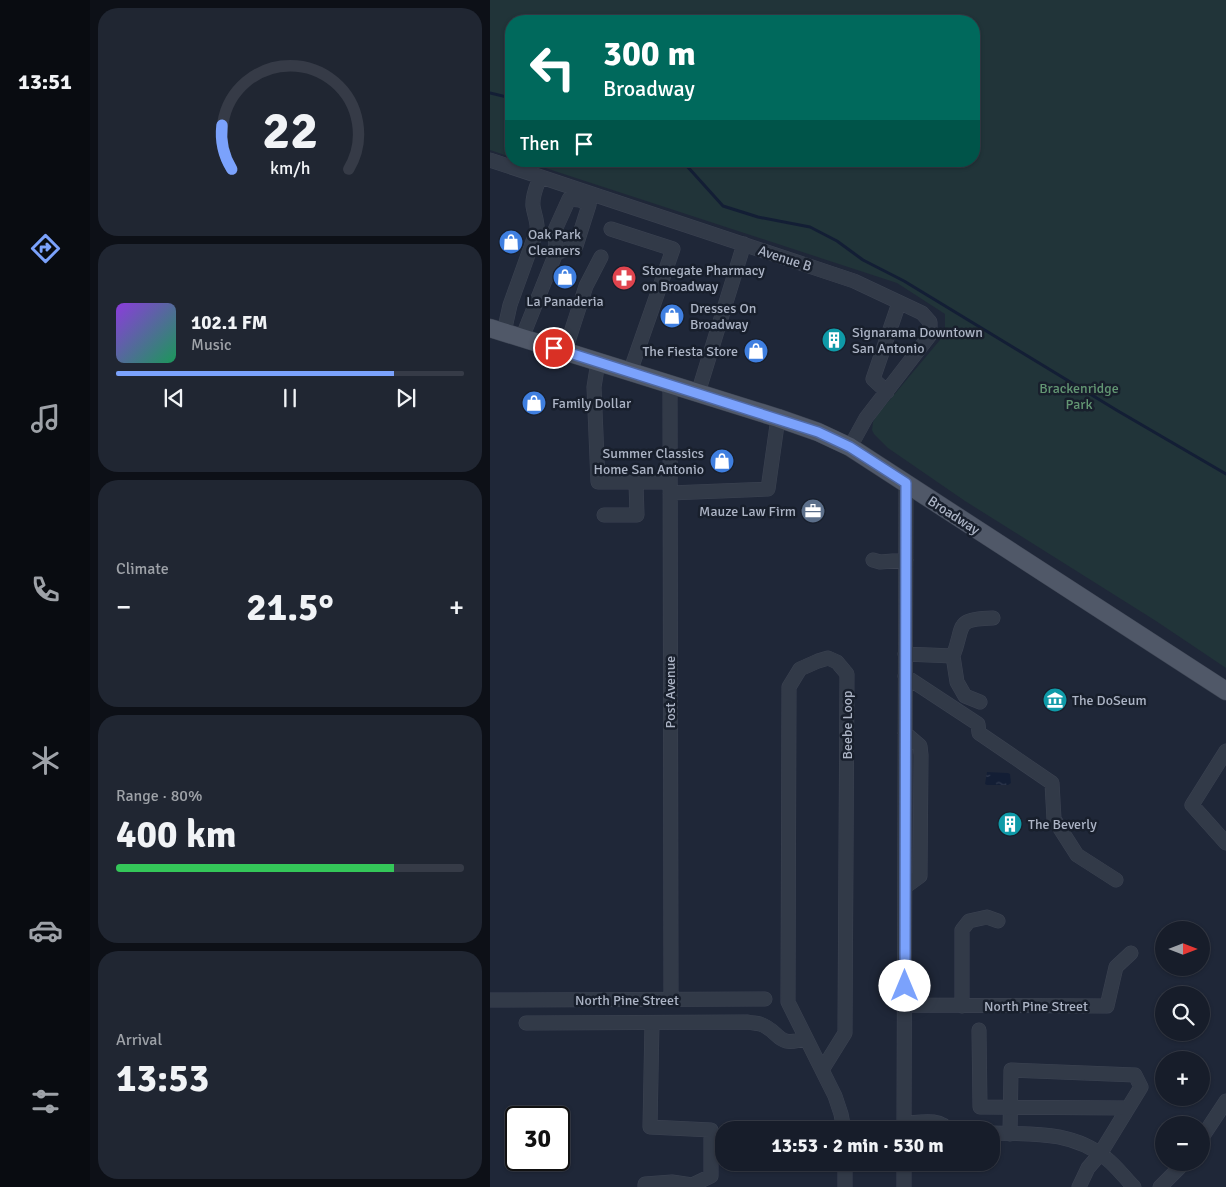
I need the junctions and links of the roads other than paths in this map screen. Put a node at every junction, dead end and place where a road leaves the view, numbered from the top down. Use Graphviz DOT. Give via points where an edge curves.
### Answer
graph roads {
  1 [pos="490,160"];
  2 [pos="505,165"];
  3 [pos="511,167"];
  4 [pos="540,177"];
  5 [pos="581,196"];
  6 [pos="611,229"];
  7 [pos="744,244"];
  8 [pos="556,253"];
  9 [pos="601,257"];
  10 [pos="899,303"];
  11 [pos="497,330"];
  12 [pos="522,338"];
  13 [pos="564,351"];
  14 [pos="598,362"];
  15 [pos="630,372"];
  16 [pos="670,384"];
  17 [pos="887,392"];
  18 [pos="698,393"];
  19 [pos="778,418"];
  20 [pos="850,447"];
  21 [pos="636,482"];
  22 [pos="906,483"];
  23 [pos="670,488"];
  24 [pos="604,515"];
  25 [pos="873,560"];
  26 [pos="906,560"];
  27 [pos="993,618"];
  28 [pos="905,654"];
  29 [pos="953,656"];
  30 [pos="905,676"];
  31 [pos="1226,691"];
  32 [pos="980,702"];
  33 [pos="905,733"];
  34 [pos="1226,750"];
  35 [pos="905,783"];
  36 [pos="921,790"];
  37 [pos="921,832"];
  38 [pos="905,838"];
  39 [pos="1226,843"];
  40 [pos="1116,880"];
  41 [pos="905,887"];
  42 [pos="998,921"];
  43 [pos="1131,953"];
  44 [pos="765,999"];
  45 [pos="490,1000"];
  46 [pos="671,1000"];
  47 [pos="905,1005"];
  48 [pos="962,1006"];
  49 [pos="652,1023"];
  50 [pos="526,1024"];
  51 [pos="979,1030"];
  52 [pos="806,1038"];
  53 [pos="822,1070"];
  54 [pos="1226,1101"];
  55 [pos="1010,1106"];
  56 [pos="1128,1108"];
  57 [pos="842,1121"];
  58 [pos="904,1121"];
  59 [pos="1210,1125"];
  60 [pos="1000,1133"];
  61 [pos="1010,1134"];
  62 [pos="1100,1154"];
  63 [pos="845,1171"];
  64 [pos="904,1171"];
  65 [pos="1178,1171"];
  66 [pos="1166,1185"];
  67 [pos="691,1186"];
  68 [pos="645,1187"];
  69 [pos="845,1187"];
  70 [pos="904,1187"];
  71 [pos="1080,1187"];
  72 [pos="1134,1187"];
  1 -- 2 [label="street, Avenue B"];
  3 -- 4 [label="street, Avenue B"];
  4 -- 5 [label="street, Avenue B"];
  4 -- 11 [label="street" via="533,198 537,230 510,305"];
  5 -- 7 [label="street, Avenue B"];
  5 -- 8 [label="street" via="569,199 555,230"];
  5 -- 8 [label="street" via="589,205 576,246"];
  6 -- 15 [label="street" via="673,250"];
  7 -- 10 [label="street, Avenue B" via="854,281"];
  7 -- 18 [label="street"];
  8 -- 12 [label="street"];
  9 -- 13 [label="street" via="586,286"];
  10 -- 17 [label="street" via="873,379"];
  10 -- 17 [label="street, Avenue B" via="922,313 930,322 930,335"];
  11 -- 12 [label="main road, Broadway"];
  12 -- 13 [label="main road, Broadway"];
  13 -- 14 [label="main road, Broadway"];
  14 -- 15 [label="main road, Broadway"];
  14 -- 21 [label="street" via="594,387 598,482"];
  15 -- 16 [label="main road, Broadway"];
  16 -- 18 [label="main road, Broadway"];
  16 -- 23 [label="street, Post Avenue"];
  17 -- 20 [label="street, Avenue B" via="866,418"];
  18 -- 19 [label="main road, Broadway"];
  19 -- 20 [label="main road, Broadway"];
  19 -- 23 [label="street" via="768,489"];
  20 -- 22 [label="main road, Broadway"];
  21 -- 23 [label="street"];
  21 -- 24 [label="street" via="637,515"];
  22 -- 26 [label="street"];
  22 -- 31 [label="main road, Broadway"];
  23 -- 46 [label="street, Post Avenue"];
  25 -- 26 [label="street"];
  26 -- 28 [label="street"];
  27 -- 29 [label="street" via="968,620 960,629"];
  28 -- 29 [label="street"];
  28 -- 30 [label="street"];
  29 -- 32 [label="street" via="957,682 965,696"];
  30 -- 33 [label="street"];
  30 -- 40 [label="street" via="978,724 979,733 1052,783 1054,819 1077,855"];
  33 -- 35 [label="street"];
  33 -- 36 [label="street" via="920,746"];
  34 -- 39 [label="street" via="1192,805"];
  35 -- 36 [label="street"];
  35 -- 38 [label="street"];
  36 -- 37 [label="street"];
  37 -- 38 [label="street"];
  37 -- 41 [label="street" via="920,876"];
  38 -- 41 [label="street"];
  41 -- 47 [label="street"];
  42 -- 48 [label="street" via="987,917 969,921 962,930"];
  43 -- 48 [label="street, North Pine Street" via="1116,967 1107,1006"];
  44 -- 46 [label="street, North Pine Street"];
  45 -- 46 [label="street, North Pine Street"];
  47 -- 48 [label="street, North Pine Street"];
  47 -- 58 [label="street"];
  49 -- 50 [label="street"];
  49 -- 52 [label="street" via="748,1022 760,1024 786,1041"];
  49 -- 67 [label="street" via="650,1127 711,1130 712,1176"];
  51 -- 55 [label="street" via="980,1107"];
  52 -- 53 [label="street"];
  52 -- 53 [label="street, Beebe Loop" via="788,1002 789,687 800,669 828,658 847,674 845,1033"];
  53 -- 57 [label="street"];
  54 -- 59 [label="street"];
  55 -- 56 [label="street"];
  55 -- 56 [label="street" via="1011,1070 1135,1075 1141,1087"];
  55 -- 61 [label="street"];
  56 -- 62 [label="street"];
  60 -- 61 [label="street"];
  61 -- 62 [label="street" via="1046,1134 1067,1138"];
  62 -- 71 [label="street" via="1088,1168"];
  62 -- 72 [label="street"];
  63 -- 69 [label="street"];
  64 -- 70 [label="street"];
  65 -- 66 [label="street"];
  67 -- 68 [label="street" via="672,1182 645,1184"];
}
